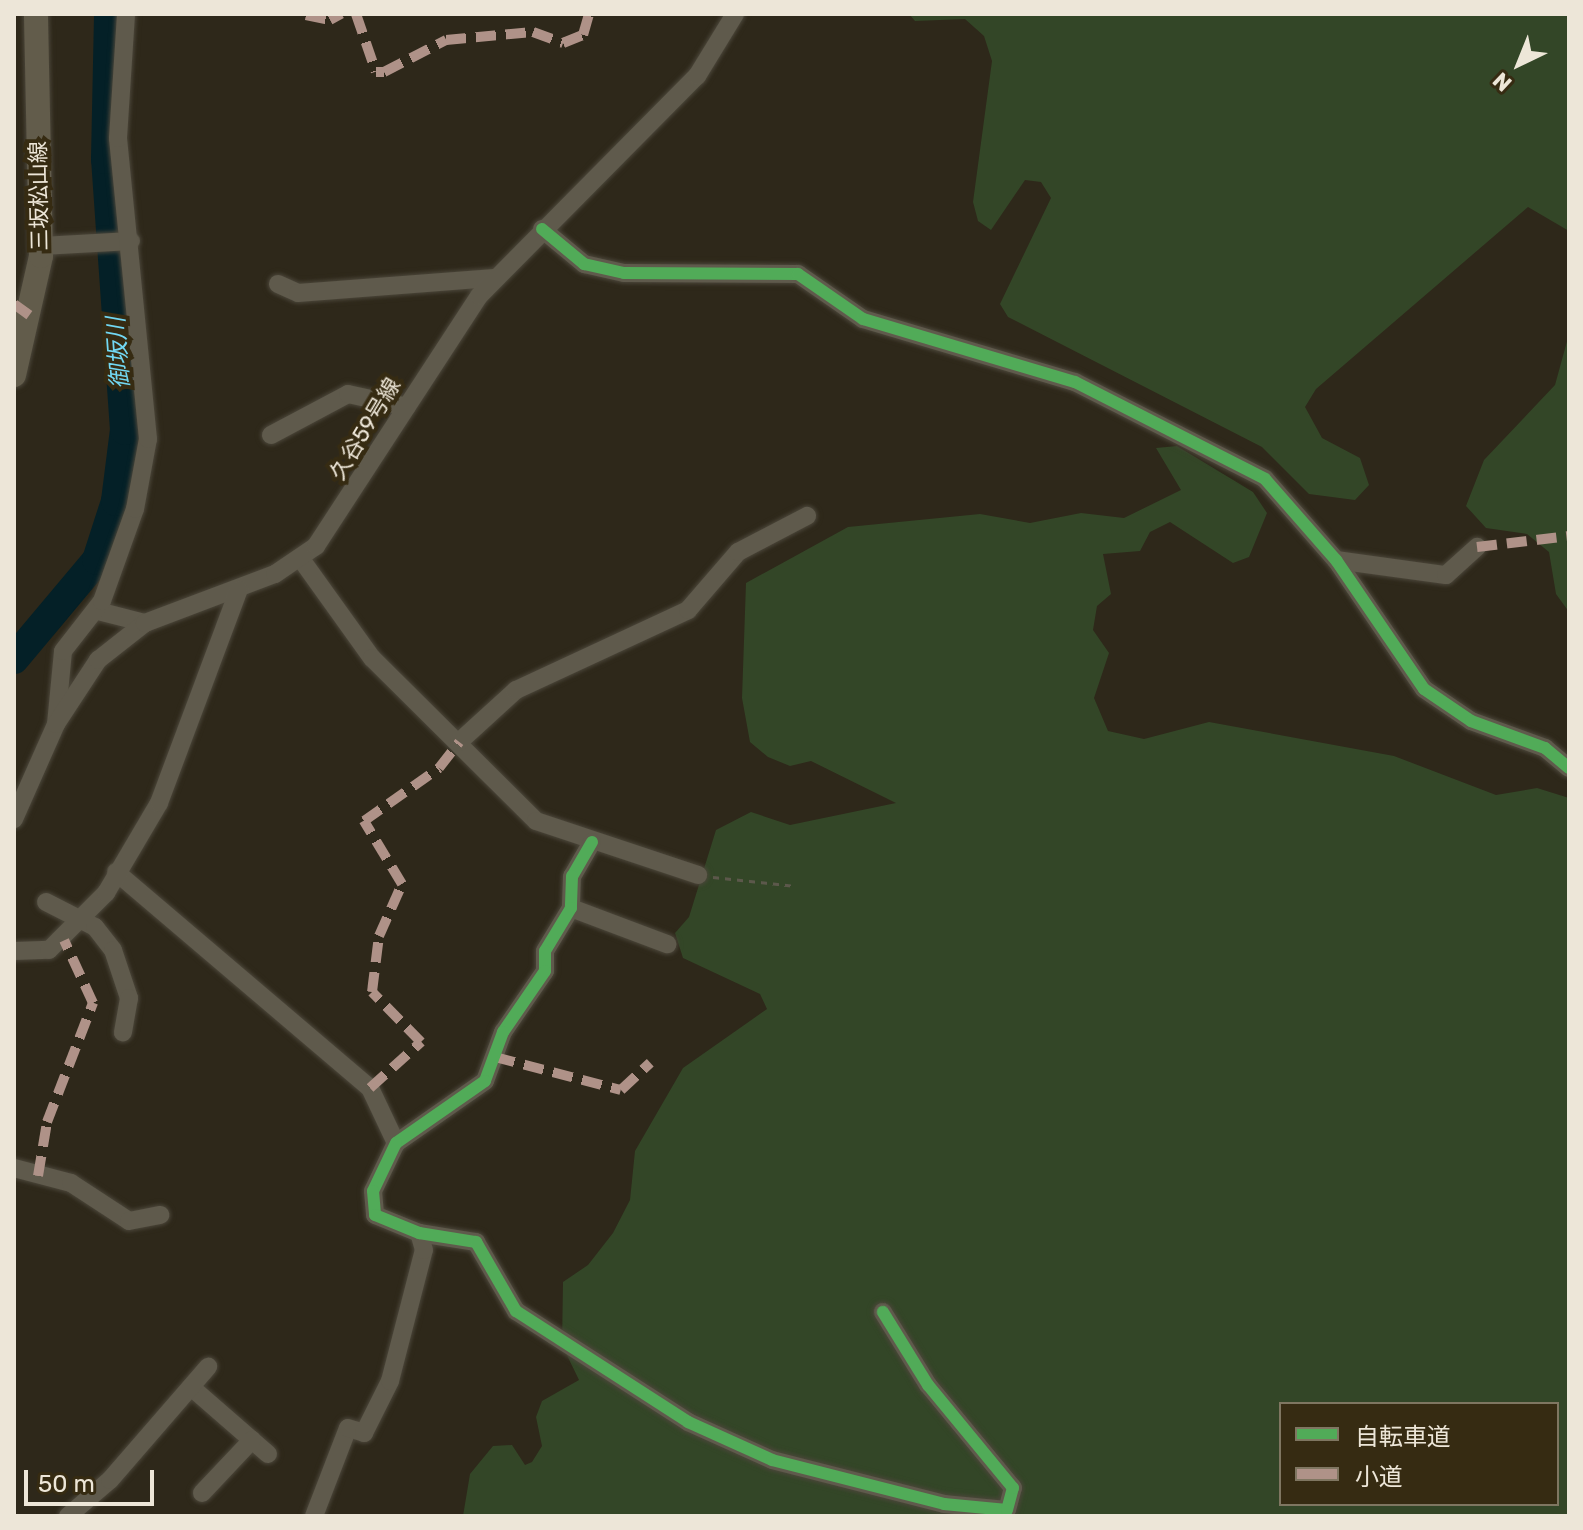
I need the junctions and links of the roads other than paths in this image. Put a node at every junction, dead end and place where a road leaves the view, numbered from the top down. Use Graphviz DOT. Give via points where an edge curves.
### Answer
graph roads {
  1 [pos="36,14"];
  2 [pos="126,14"];
  3 [pos="735,14"];
  4 [pos="542,229"];
  5 [pos="129,241"];
  6 [pos="42,246"];
  7 [pos="494,278"];
  8 [pos="278,284"];
  9 [pos="14,375"];
  10 [pos="407,407"];
  11 [pos="271,435"];
  12 [pos="807,516"];
  13 [pos="1477,547"];
  14 [pos="301,559"];
  15 [pos="1336,560"];
  16 [pos="239,589"];
  17 [pos="98,611"];
  18 [pos="145,623"];
  19 [pos="56,724"];
  20 [pos="459,742"];
  21 [pos="1569,768"];
  22 [pos="14,819"];
  23 [pos="592,842"];
  24 [pos="116,872"];
  25 [pos="698,875"];
  26 [pos="46,902"];
  27 [pos="571,908"];
  28 [pos="85,920"];
  29 [pos="667,944"];
  30 [pos="14,951"];
  31 [pos="123,1032"];
  32 [pos="396,1143"];
  33 [pos="14,1168"];
  34 [pos="160,1215"];
  35 [pos="419,1233"];
  36 [pos="883,1312"];
  37 [pos="208,1367"];
  38 [pos="191,1387"];
  39 [pos="252,1440"];
  40 [pos="268,1454"];
  41 [pos="202,1493"];
  42 [pos="68,1516"];
  43 [pos="314,1516"];
  1 -- 6 [label="main road, 三坂松山線"];
  2 -- 5 [label="street" via="118,138"];
  3 -- 4 [label="street, 久谷59号線" via="697,76"];
  4 -- 7 [label="street, 久谷59号線"];
  4 -- 15 [label="street" via="584,264 624,273 798,274 863,319 1075,382 1265,479"];
  5 -- 6 [label="street"];
  5 -- 17 [label="street" via="148,439 135,509"];
  6 -- 9 [label="main road, 三坂松山線"];
  7 -- 8 [label="street" via="298,293"];
  7 -- 10 [label="street, 久谷59号線"];
  10 -- 11 [label="street" via="348,394"];
  10 -- 14 [label="street, 久谷59号線" via="335,524"];
  12 -- 20 [label="street" via="738,552 671,621 516,690"];
  13 -- 15 [label="street" via="1446,575"];
  14 -- 16 [label="street, 久谷59号線"];
  14 -- 20 [label="street" via="372,658"];
  15 -- 21 [label="street" via="1424,689 1471,721 1545,748"];
  16 -- 18 [label="street, 久谷59号線"];
  16 -- 24 [label="street" via="159,803"];
  17 -- 18 [label="street"];
  17 -- 19 [label="street" via="63,651"];
  18 -- 19 [label="street, 久谷59号線" via="98,660"];
  19 -- 22 [label="street, 久谷59号線"];
  20 -- 23 [label="street" via="536,821"];
  23 -- 25 [label="street"];
  23 -- 27 [label="street" via="572,876"];
  24 -- 28 [label="street"];
  24 -- 32 [label="street" via="370,1088"];
  26 -- 28 [label="street"];
  27 -- 29 [label="street"];
  27 -- 32 [label="street" via="545,951 545,971 503,1032 485,1081"];
  28 -- 30 [label="street" via="49,950"];
  28 -- 31 [label="street" via="102,934 125,978"];
  32 -- 35 [label="street" via="382,1163 372,1205 382,1220"];
  33 -- 34 [label="street" via="71,1183 129,1221"];
  35 -- 36 [label="street" via="476,1242 516,1311 688,1422 772,1460 944,1504 1007,1510 1013,1488 928,1385"];
  35 -- 43 [label="street" via="424,1250 390,1381 364,1433 348,1428"];
  37 -- 38 [label="street"];
  38 -- 39 [label="street"];
  38 -- 42 [label="street" via="110,1480"];
  39 -- 40 [label="street"];
  39 -- 41 [label="street"];
}
